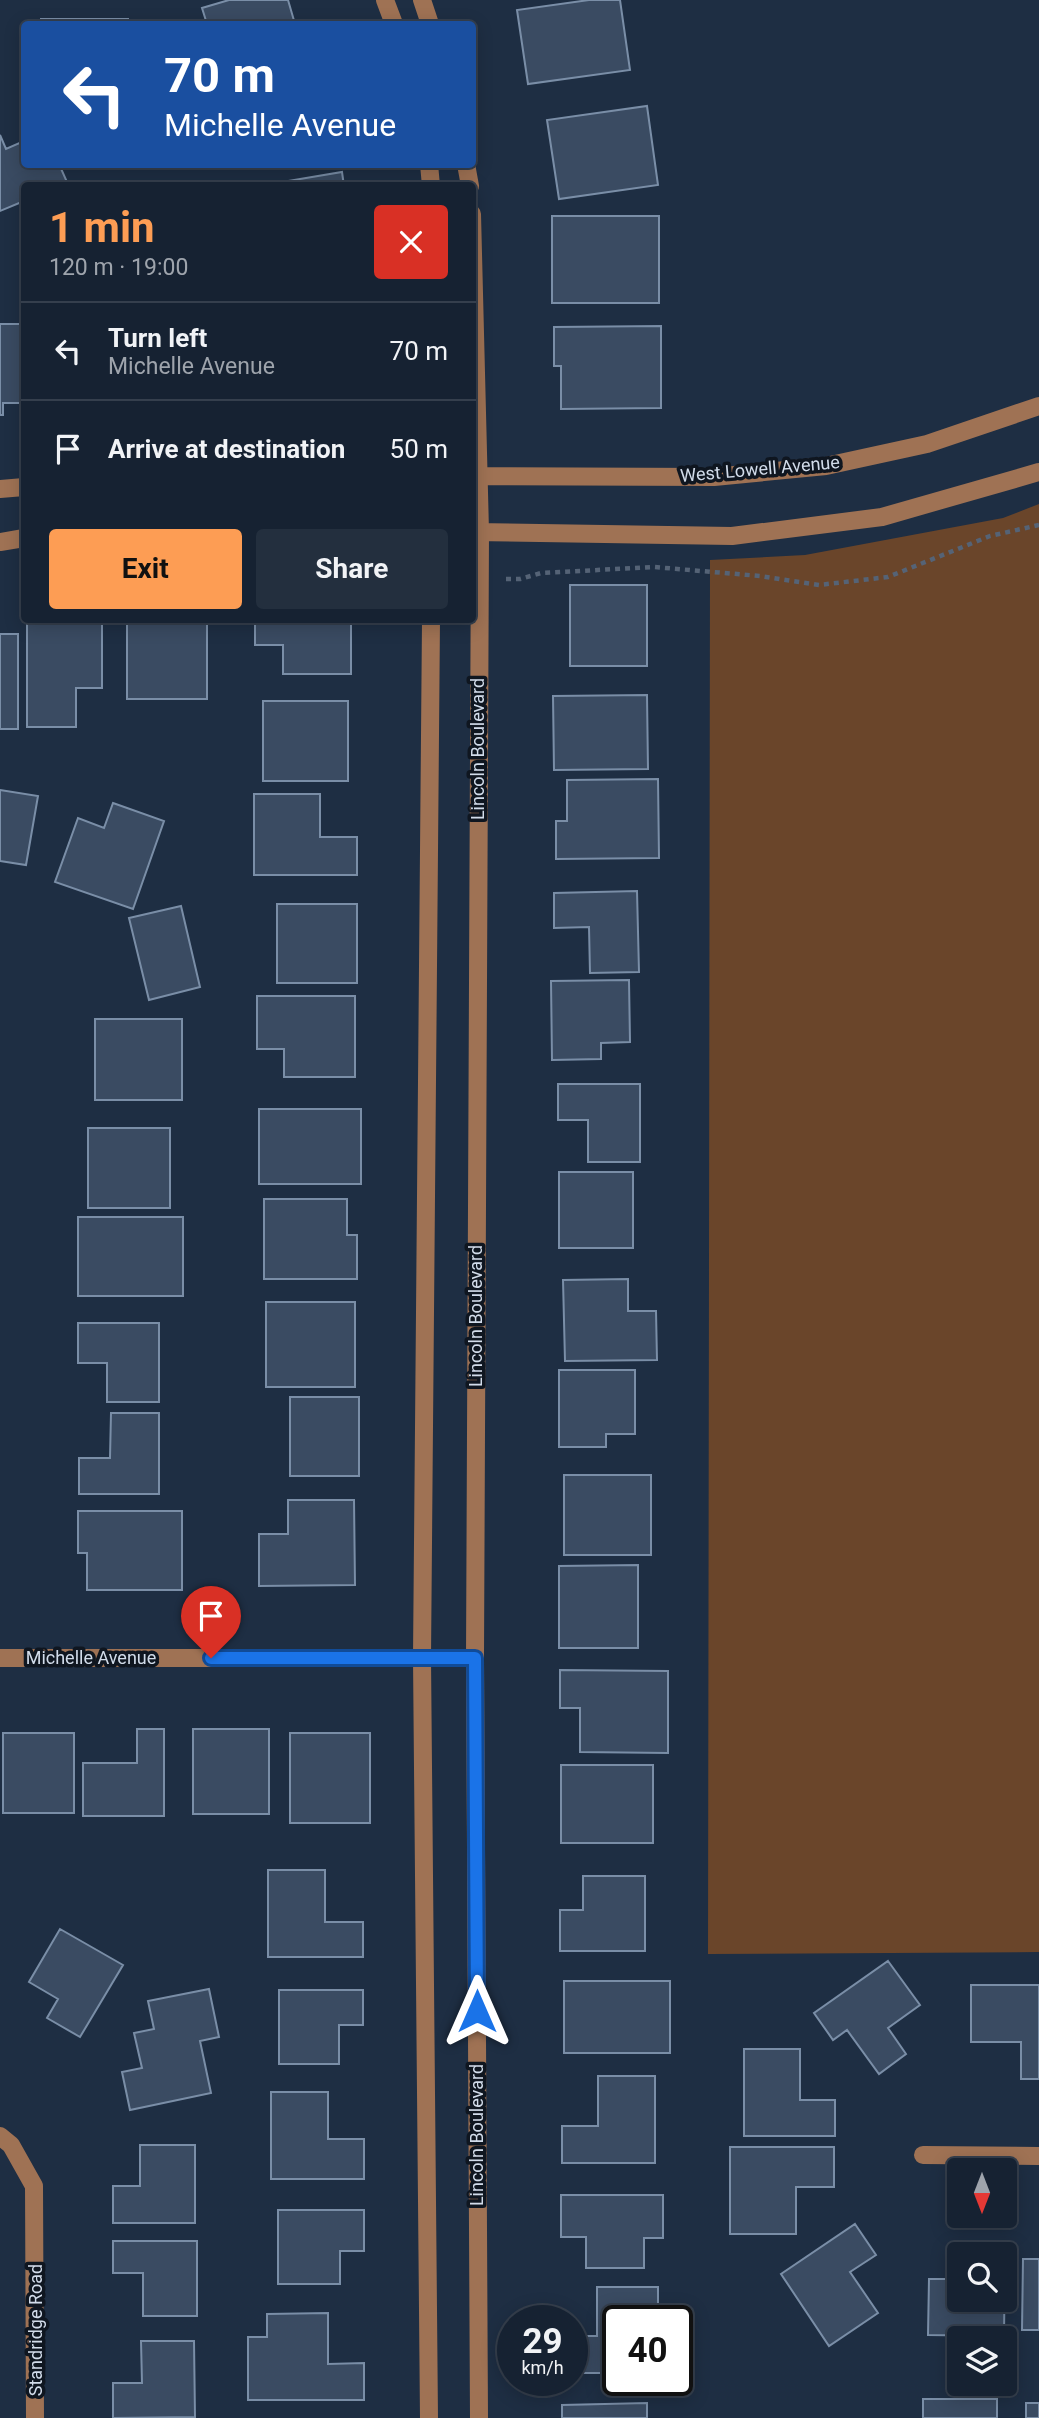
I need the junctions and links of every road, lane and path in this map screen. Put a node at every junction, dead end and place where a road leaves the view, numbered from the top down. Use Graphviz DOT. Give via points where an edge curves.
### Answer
graph roads {
  1 [pos="385,0"];
  2 [pos="422,0"];
  3 [pos="393,21"];
  4 [pos="429,21"];
  5 [pos="476,298"];
  6 [pos="1039,405"];
  7 [pos="476,448"];
  8 [pos="1039,472"];
  9 [pos="476,477"];
  10 [pos="21,487"];
  11 [pos="0,489"];
  12 [pos="1039,525"];
  13 [pos="476,532"];
  14 [pos="21,538"];
  15 [pos="0,542"];
  16 [pos="480,579"];
  17 [pos="431,623"];
  18 [pos="0,1658"];
  19 [pos="422,1658"];
  20 [pos="475,1658"];
  21 [pos="0,2136"];
  22 [pos="923,2155"];
  23 [pos="1039,2156"];
  24 [pos="36,2418"];
  25 [pos="429,2418"];
  26 [pos="479,2418"];
  1 -- 3 [label="street"];
  2 -- 4 [label="street"];
  5 -- 7 [label="street, Lincoln Boulevard"];
  6 -- 9 [label="street, West Lowell Avenue" via="927,444 825,466 714,477"];
  8 -- 13 [label="street" via="882,517 732,536"];
  10 -- 11 [label="street"];
  12 -- 16 [label="path" via="990,536 888,578 819,585 654,567"];
  13 -- 16 [label="street, Lincoln Boulevard"];
  14 -- 15 [label="street"];
  16 -- 20 [label="street, Lincoln Boulevard"];
  17 -- 19 [label="street"];
  18 -- 19 [label="street, Michelle Avenue"];
  19 -- 20 [label="street, Michelle Avenue"];
  19 -- 25 [label="street"];
  20 -- 26 [label="street, Lincoln Boulevard"];
  21 -- 24 [label="street, Standridge Road" via="11,2145 34,2186"];
  22 -- 23 [label="street"];
}
